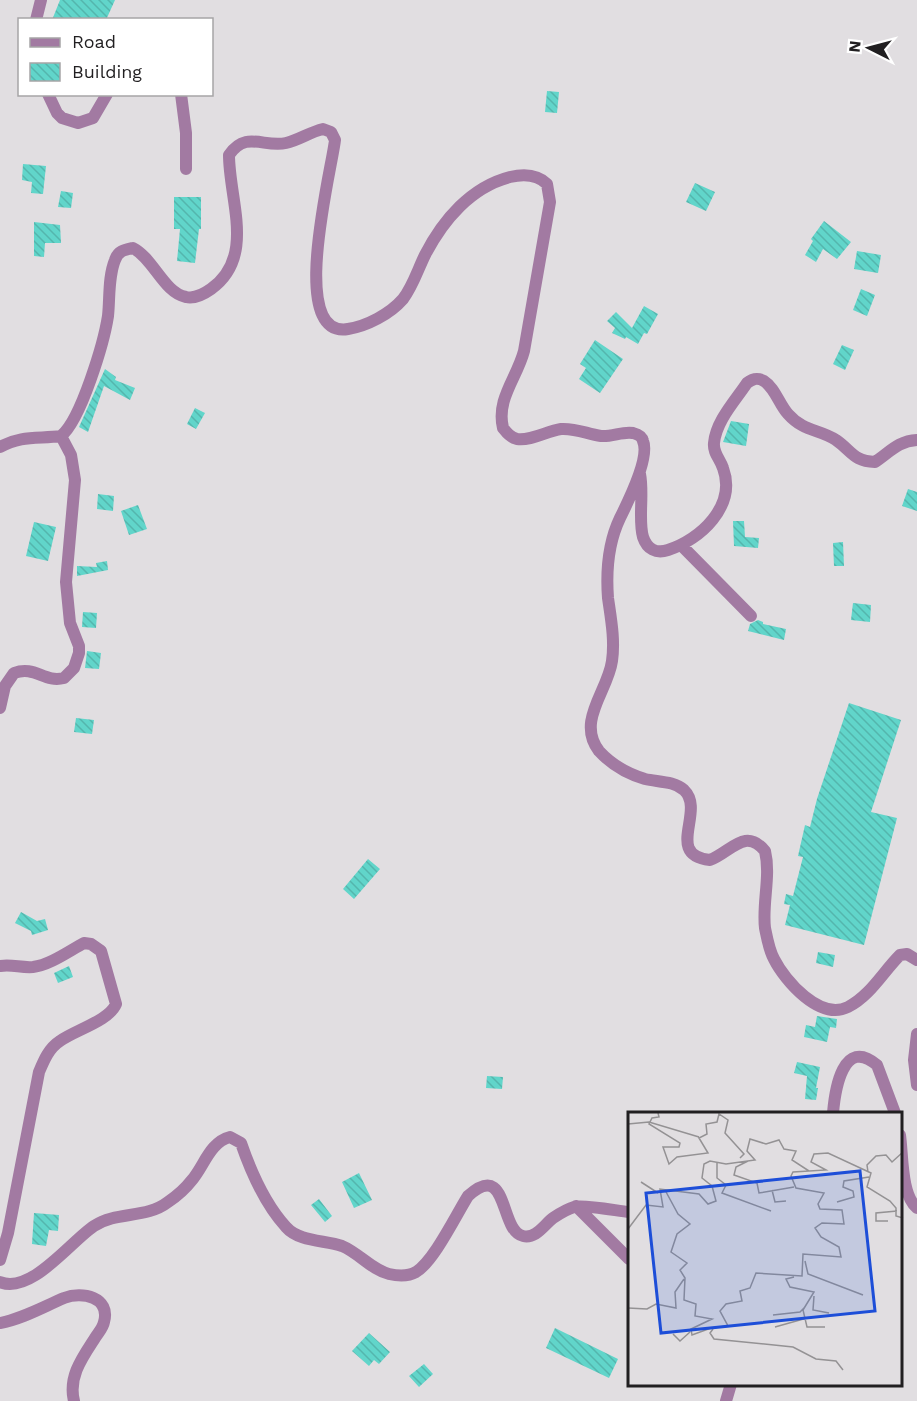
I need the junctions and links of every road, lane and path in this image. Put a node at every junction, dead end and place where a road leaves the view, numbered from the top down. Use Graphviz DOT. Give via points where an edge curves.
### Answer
graph roads {
  1 [pos="41,0"];
  2 [pos="36,18"];
  3 [pos="49,96"];
  4 [pos="106,96"];
  5 [pos="181,96"];
  6 [pos="186,169"];
  7 [pos="61,436"];
  8 [pos="917,440"];
  9 [pos="0,447"];
  10 [pos="639,472"];
  11 [pos="681,544"];
  12 [pos="751,616"];
  13 [pos="0,708"];
  14 [pos="917,960"];
  15 [pos="0,966"];
  16 [pos="917,1034"];
  17 [pos="917,1085"];
  18 [pos="833,1112"];
  19 [pos="895,1112"];
  20 [pos="902,1153"];
  21 [pos="576,1206"];
  22 [pos="917,1208"];
  23 [pos="628,1212"];
  24 [pos="628,1258"];
  25 [pos="0,1260"];
  26 [pos="0,1282"];
  27 [pos="0,1323"];
  28 [pos="730,1386"];
  29 [pos="74,1401"];
  30 [pos="726,1401"];
  1 -- 2 [label="street"];
  3 -- 4 [label="street" via="62,118 78,123 93,118"];
  5 -- 6 [label="street"];
  7 -- 9 [label="street" via="25,437"];
  7 -- 10 [label="street" via="70,426 99,353 115,258 122,250 133,248 142,253 175,292 186,297 207,292 230,269 238,245 229,155 243,142 278,144 323,129 331,132 335,141 317,249 316,282 321,314 328,324 338,330 350,328 389,312 410,287 433,240 450,216 498,180 517,175 538,177 548,184 550,202 524,351 502,408 503,428 514,438 522,439 560,429 578,429 601,436 636,434 645,448"];
  7 -- 13 [label="street" via="71,455 75,480 66,582 70,622 79,653 74,668 64,678 47,678 27,670 14,674 5,686"];
  8 -- 11 [label="street" via="906,440 875,462 864,461 836,441 797,423 767,383 753,379 721,420 713,445 723,469 723,500 704,530"];
  10 -- 11 [label="street" via="643,488 642,535 646,545 662,552"];
  10 -- 14 [label="street" via="610,545 608,582 613,654 591,720 599,751 622,769 676,785 686,792 691,802 687,842 696,856 710,860 740,841 761,846 767,858 764,916 772,956 787,979 813,1003 839,1010 864,996 900,955"];
  11 -- 12 [label="street"];
  15 -- 25 [label="street" via="31,968 84,943 91,944 101,951 116,1005 110,1013 60,1041 45,1058"];
  16 -- 17 [label="street"];
  18 -- 19 [label="street" via="840,1073 848,1062 861,1057 877,1065"];
  20 -- 22 [label="street" via="906,1190"];
  21 -- 23 [label="street"];
  21 -- 24 [label="street"];
  21 -- 26 [label="street" via="553,1218 535,1234 520,1236 514,1232 497,1190 483,1186 475,1189 423,1266 416,1272 397,1276 379,1270 341,1246 293,1233 255,1179 241,1143 230,1137 217,1143 193,1179 166,1204 143,1214 97,1224 24,1282"];
  27 -- 29 [label="street" via="70,1296 82,1294 98,1301 104,1308 104,1324 77,1369 72,1382"];
  28 -- 30 [label="street"];
}
